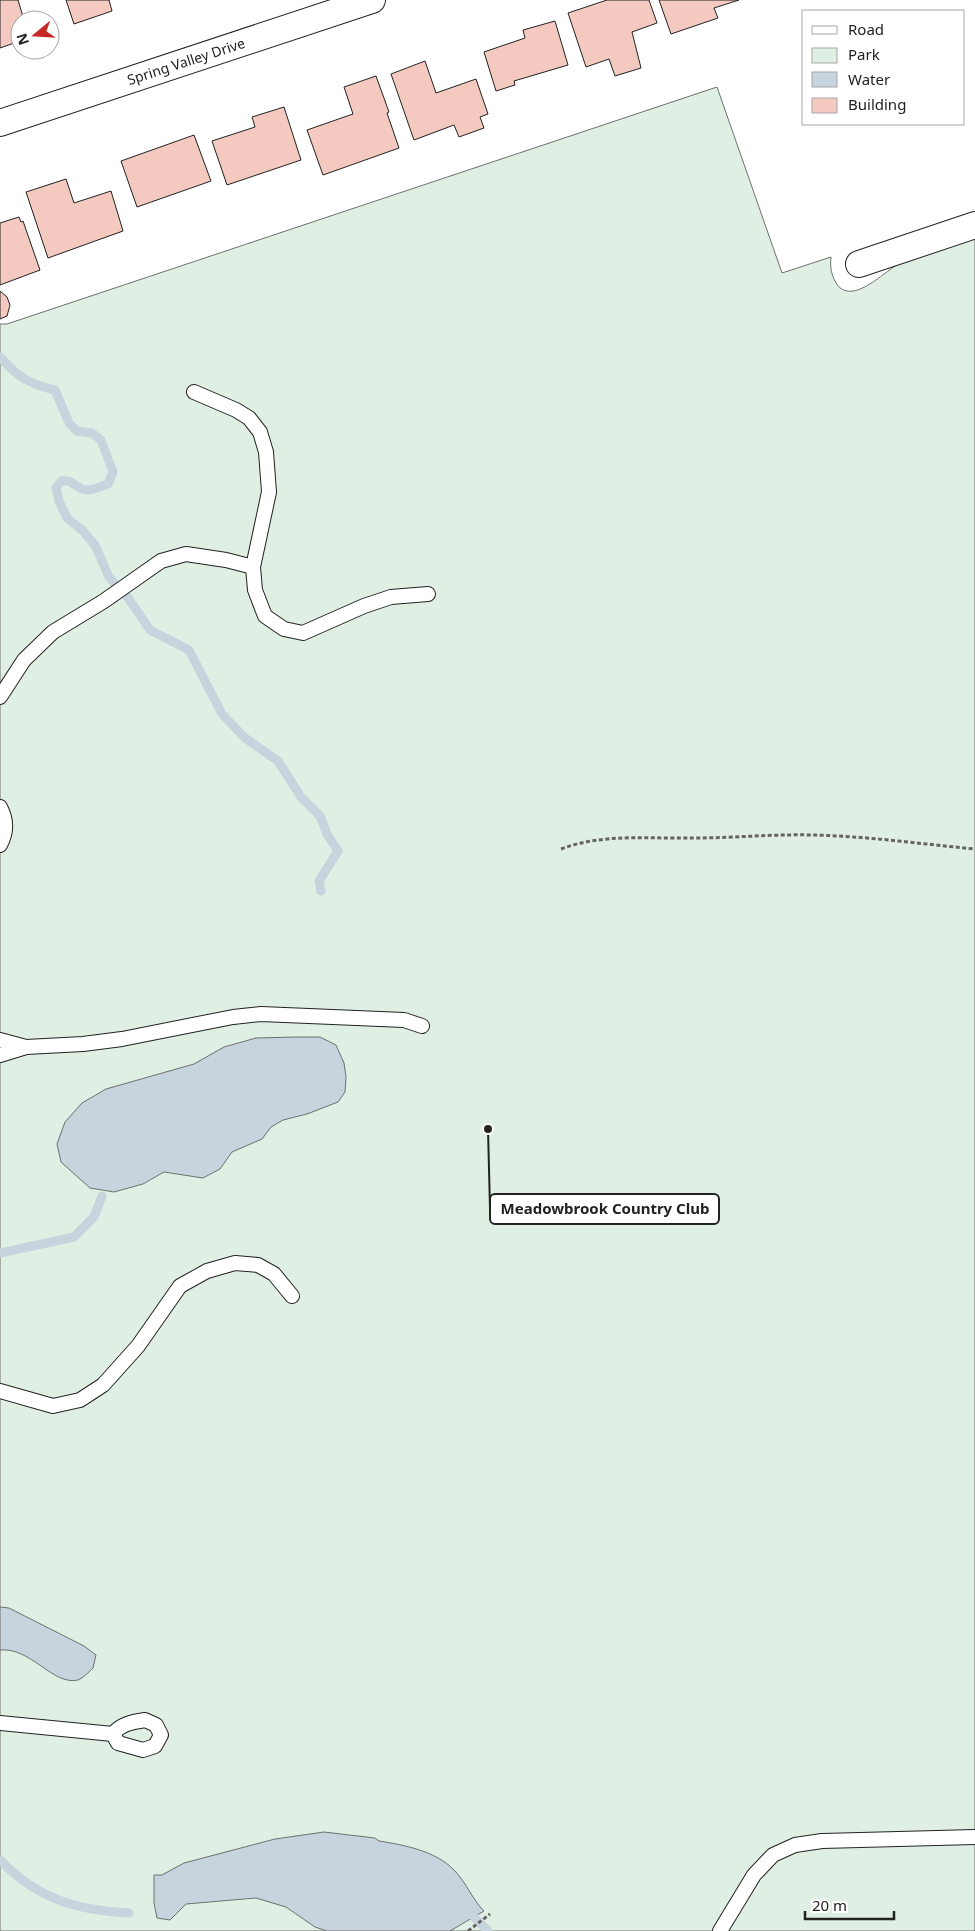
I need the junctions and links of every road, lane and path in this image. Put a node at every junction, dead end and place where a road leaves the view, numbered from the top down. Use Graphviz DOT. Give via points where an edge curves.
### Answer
graph roads {
  1 [pos="372,0"];
  2 [pos="0,122"];
  3 [pos="975,225"];
  4 [pos="859,264"];
  5 [pos="194,392"];
  6 [pos="254,567"];
  7 [pos="428,594"];
  8 [pos="0,697"];
  9 [pos="0,807"];
  10 [pos="0,845"];
  11 [pos="561,849"];
  12 [pos="975,849"];
  13 [pos="422,1026"];
  14 [pos="0,1040"];
  15 [pos="26,1047"];
  16 [pos="0,1055"];
  17 [pos="292,1296"];
  18 [pos="0,1391"];
  19 [pos="0,1723"];
  20 [pos="113,1734"];
  21 [pos="975,1837"];
  22 [pos="490,1914"];
  23 [pos="468,1931"];
  24 [pos="720,1931"];
  1 -- 2 [label="street, Spring Valley Drive"];
  3 -- 4 [label="street"];
  5 -- 6 [label="lane" via="236,410 249,418 260,432 266,452 269,492"];
  6 -- 7 [label="lane" via="254,590 264,616 284,628 303,633 391,597"];
  6 -- 8 [label="lane" via="186,554 161,561 53,632 24,660"];
  9 -- 10 [label="lane" via="6,818"];
  11 -- 12 [label="path" via="579,842 629,838 804,835"];
  13 -- 15 [label="lane" via="404,1020 261,1014 233,1016 112,1040"];
  14 -- 15 [label="lane"];
  15 -- 16 [label="lane"];
  17 -- 18 [label="lane" via="274,1274 258,1265 234,1263 207,1271 180,1286 138,1346 103,1385 80,1400 53,1406"];
  19 -- 20 [label="lane"];
  21 -- 24 [label="lane" via="822,1841 795,1845 773,1855 754,1875"];
  22 -- 23 [label="path"];
}
